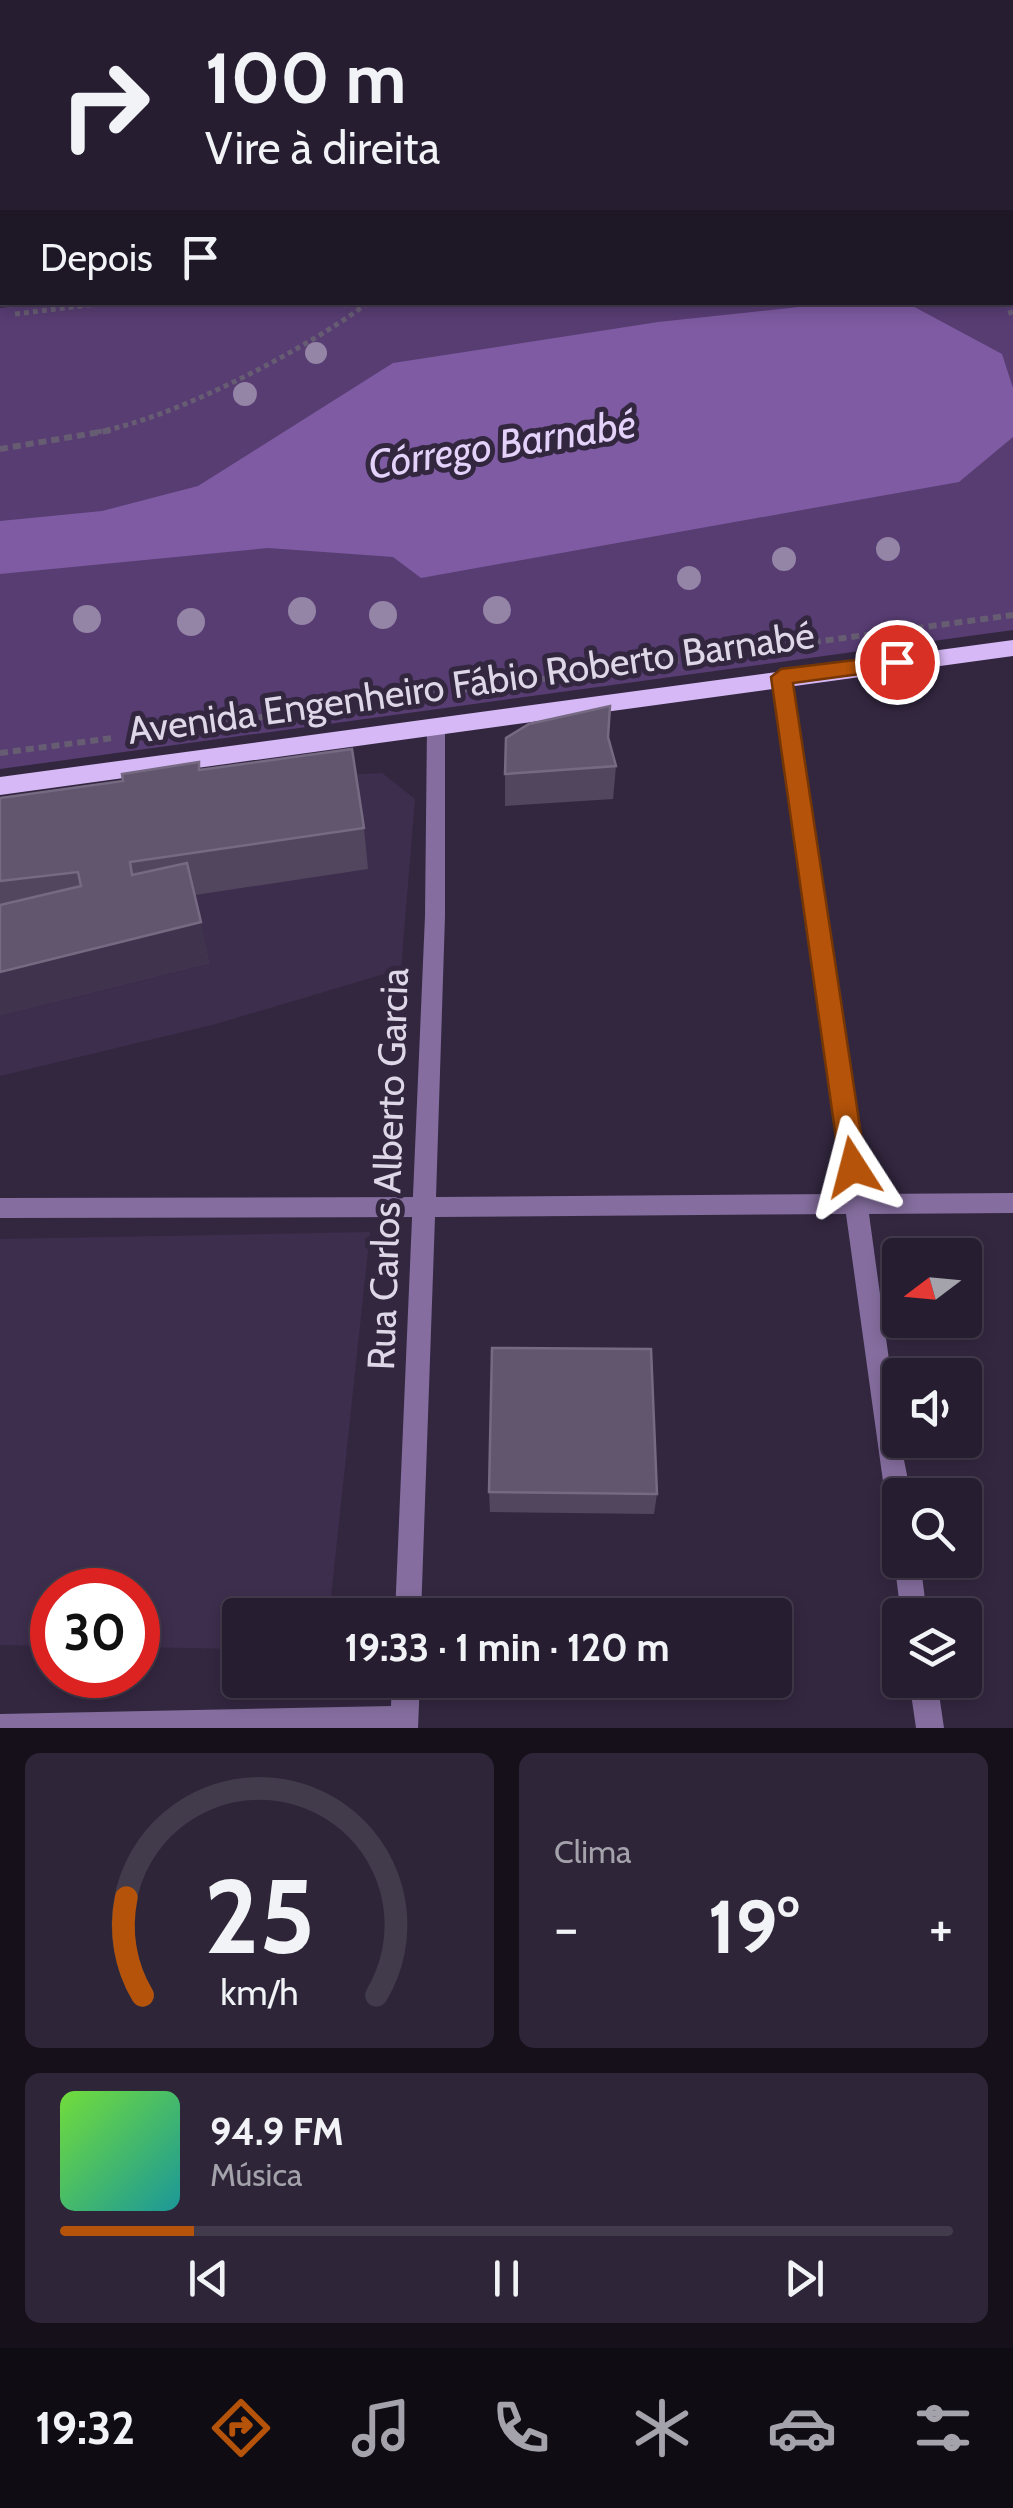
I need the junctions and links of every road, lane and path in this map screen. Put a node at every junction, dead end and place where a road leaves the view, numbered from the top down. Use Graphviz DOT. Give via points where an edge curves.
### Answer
graph roads {
  1 [pos="90,305"];
  2 [pos="365,305"];
  3 [pos="0,316"];
  4 [pos="0,449"];
  5 [pos="1013,615"];
  6 [pos="1013,648"];
  7 [pos="781,677"];
  8 [pos="436,726"];
  9 [pos="0,753"];
  10 [pos="0,786"];
  11 [pos="1013,1203"];
  12 [pos="858,1205"];
  13 [pos="0,1208"];
  14 [pos="424,1208"];
  15 [pos="896,1478"];
  16 [pos="409,1598"];
  17 [pos="405,1698"];
  18 [pos="926,1698"];
  19 [pos="404,1724"];
  20 [pos="0,1728"];
  21 [pos="930,1728"];
  1 -- 3 [label="path"];
  2 -- 4 [label="path" via="232,381 128,428"];
  5 -- 9 [label="path"];
  6 -- 7 [label="main road, Avenida Engenheiro Fábio Roberto Barnabé"];
  7 -- 8 [label="main road, Avenida Engenheiro Fábio Roberto Barnabé"];
  7 -- 12 [label="street"];
  8 -- 10 [label="main road, Avenida Engenheiro Fábio Roberto Barnabé"];
  8 -- 14 [label="street, Rua Carlos Alberto Garcia"];
  11 -- 12 [label="street"];
  12 -- 14 [label="street"];
  12 -- 15 [label="street"];
  13 -- 14 [label="street"];
  14 -- 16 [label="street, Rua Carlos Alberto Garcia"];
  17 -- 19 [label="street"];
  18 -- 21 [label="street"];
  19 -- 20 [label="street"];
}
